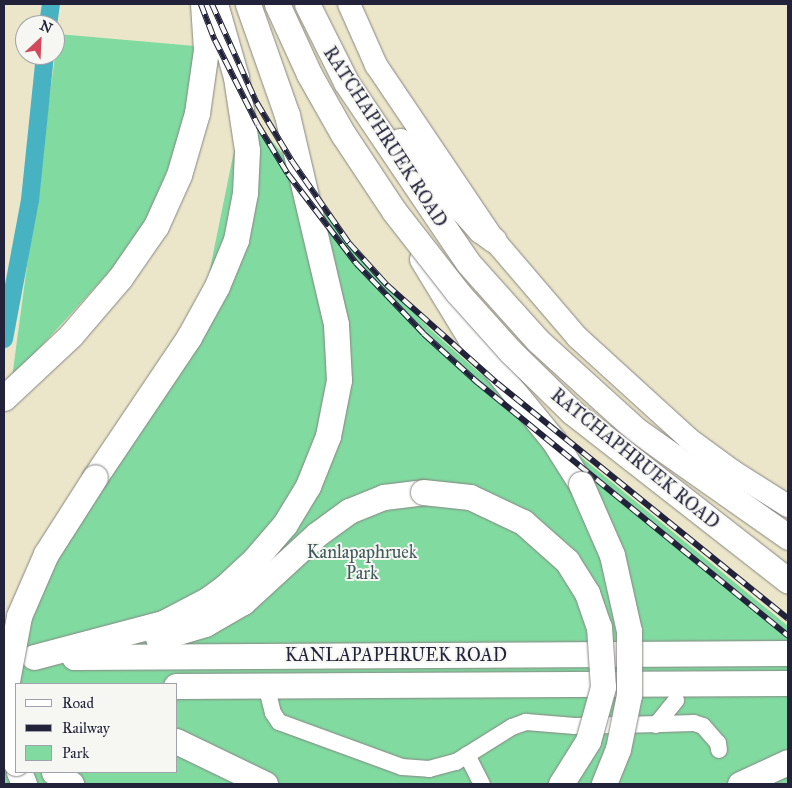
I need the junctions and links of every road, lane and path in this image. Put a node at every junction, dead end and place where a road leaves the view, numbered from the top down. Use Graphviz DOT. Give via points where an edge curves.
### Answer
graph roads {
  1 [pos="203,4"];
  2 [pos="215,4"];
  3 [pos="248,4"];
  4 [pos="278,4"];
  5 [pos="307,4"];
  6 [pos="348,4"];
  7 [pos="323,41"];
  8 [pos="371,122"];
  9 [pos="494,240"];
  10 [pos="4,398"];
  11 [pos="788,506"];
  12 [pos="788,537"];
  13 [pos="788,581"];
  14 [pos="788,653"];
  15 [pos="4,657"];
  16 [pos="34,657"];
  17 [pos="788,683"];
  18 [pos="266,684"];
  19 [pos="178,686"];
  20 [pos="676,700"];
  21 [pos="656,725"];
  22 [pos="4,741"];
  23 [pos="178,742"];
  24 [pos="15,747"];
  25 [pos="719,750"];
  26 [pos="467,756"];
  27 [pos="15,758"];
  28 [pos="788,762"];
  29 [pos="55,773"];
  30 [pos="71,784"];
  31 [pos="264,784"];
  32 [pos="482,784"];
  33 [pos="561,784"];
  34 [pos="604,784"];
  35 [pos="740,784"];
  1 -- 10 [label="main road" via="206,50 197,113 179,175 156,226 120,278 72,335"];
  2 -- 27 [label="main road, bridge" via="236,77 246,150 245,193 238,231 217,286 189,337 46,554 19,616 7,681 8,720"];
  3 -- 16 [label="main road" via="287,115 336,324 339,380 328,436 308,486 289,518 270,544 225,587 163,623"];
  4 -- 13 [label="main road, RATCHAPHRUEK ROAD, bridge" via="309,74 348,142 394,211 464,299 510,351 572,412"];
  5 -- 7 [label="main road, RATCHAPHRUEK ROAD"];
  6 -- 9 [label="main road, RATCHAPHRUEK ROAD" via="376,65"];
  7 -- 8 [label="main road, RATCHAPHRUEK ROAD"];
  7 -- 34 [label="main road, bridge" via="370,156 431,276 470,338 554,440 581,484 612,555 629,631 629,696 618,749"];
  8 -- 9 [label="main road" via="398,138 480,230"];
  8 -- 12 [label="main road, RATCHAPHRUEK ROAD" via="468,263 538,340 636,430"];
  9 -- 11 [label="main road, RATCHAPHRUEK ROAD" via="577,337 623,380 696,444"];
  14 -- 16 [label="main road, KANLAPAPHRUEK ROAD"];
  15 -- 16 [label="main road, KANLAPAPHRUEK ROAD"];
  16 -- 33 [label="main road, bridge" via="158,638 205,624 261,589 316,535 349,511 384,498 423,492 470,497 523,522 557,550 587,593 600,635 603,687 588,741"];
  17 -- 18 [label="main road, KANLAPAPHRUEK ROAD"];
  18 -- 19 [label="main road, KANLAPAPHRUEK ROAD"];
  18 -- 26 [label="street" via="272,713 278,722 294,730 418,770 456,762"];
  20 -- 21 [label="street"];
  21 -- 25 [label="street" via="699,724 718,743"];
  21 -- 26 [label="street" via="575,726 526,722 512,727"];
  22 -- 24 [label="main road"];
  23 -- 31 [label="main road"];
  26 -- 32 [label="street"];
  28 -- 35 [label="main road"];
  29 -- 30 [label="main road"];
}
